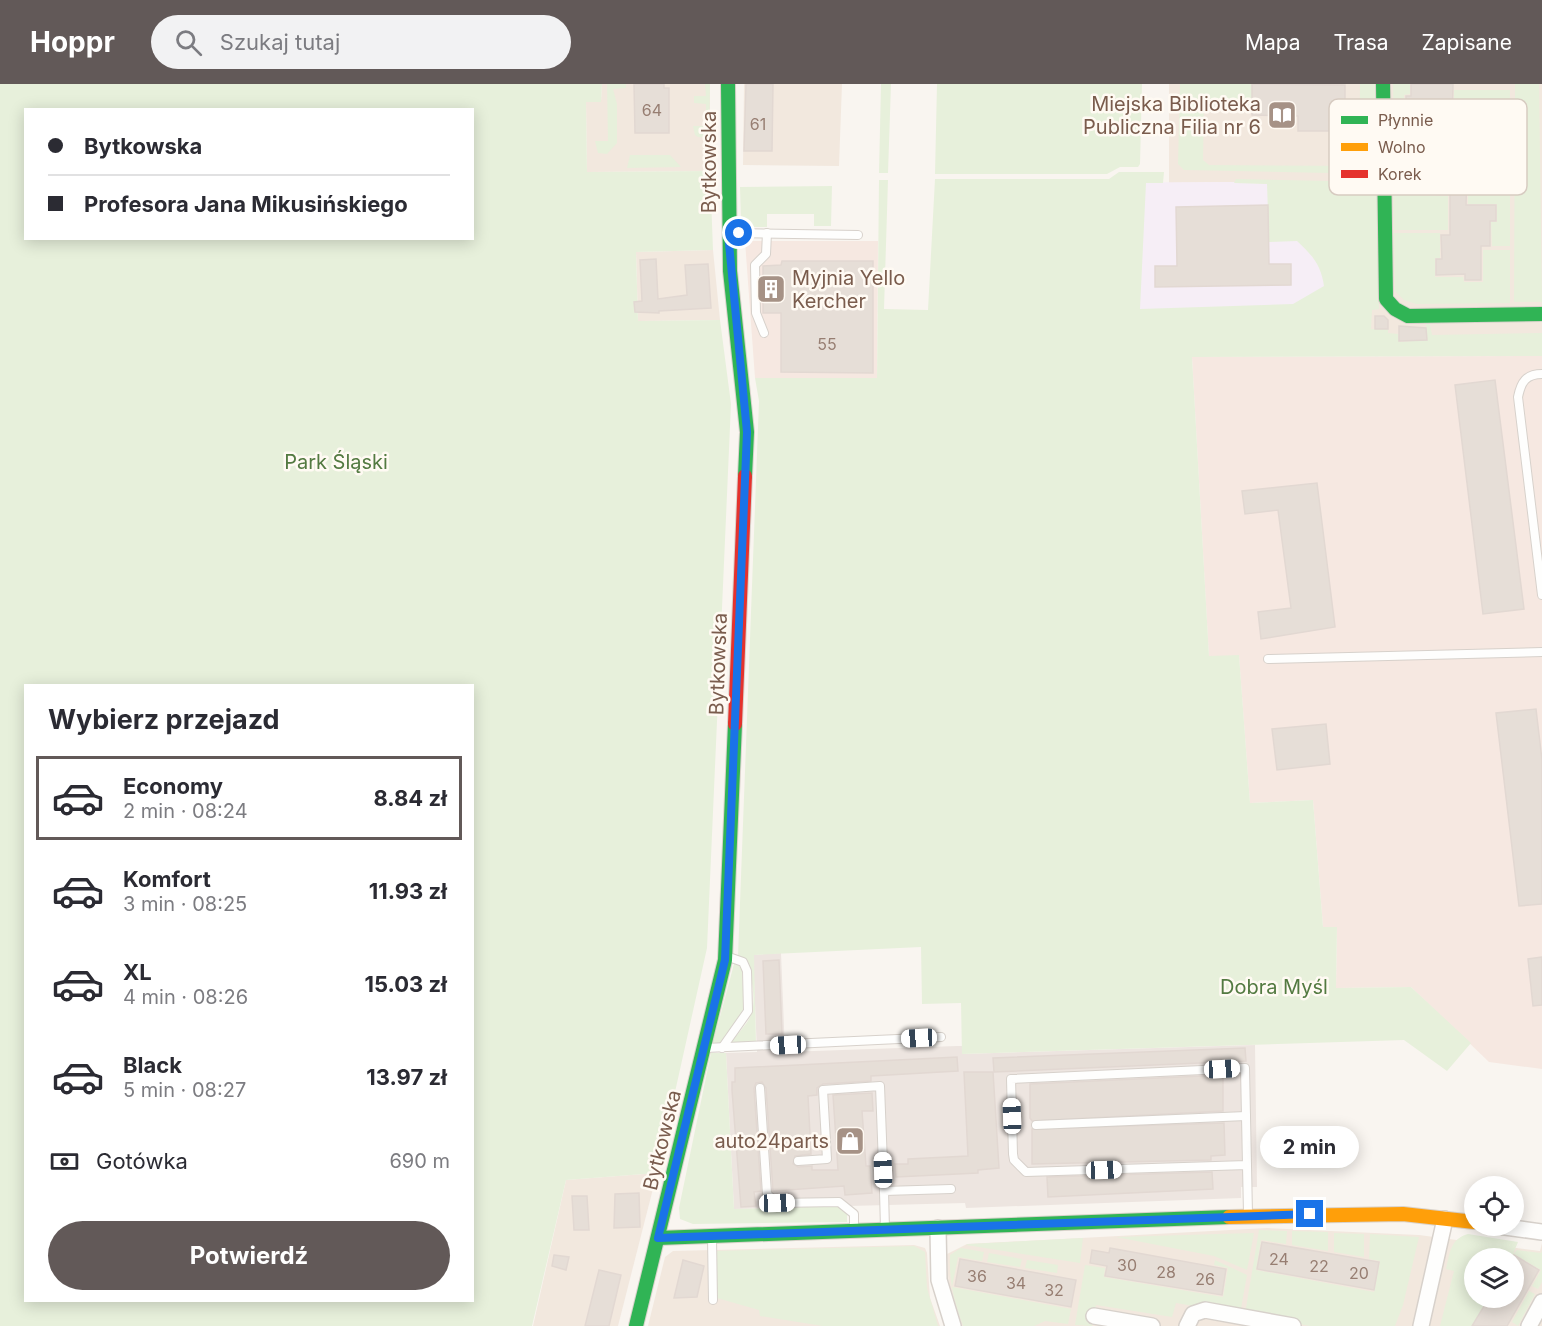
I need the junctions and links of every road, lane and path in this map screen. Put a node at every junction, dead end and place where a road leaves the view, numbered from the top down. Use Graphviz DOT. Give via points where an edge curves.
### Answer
graph roads {
  1 [pos="728,84"];
  2 [pos="1383,84"];
  3 [pos="1383,99"];
  4 [pos="1385,195"];
  5 [pos="728,233"];
  6 [pos="767,233"];
  7 [pos="858,235"];
  8 [pos="1542,314"];
  9 [pos="764,333"];
  10 [pos="1542,374"];
  11 [pos="1542,595"];
  12 [pos="1542,652"];
  13 [pos="1268,659"];
  14 [pos="725,955"];
  15 [pos="941,1037"];
  16 [pos="704,1048"];
  17 [pos="722,1048"];
  18 [pos="760,1088"];
  19 [pos="1246,1116"];
  20 [pos="1036,1125"];
  21 [pos="798,1161"];
  22 [pos="1247,1165"];
  23 [pos="951,1189"];
  24 [pos="884,1191"];
  25 [pos="1248,1216"];
  26 [pos="1445,1219"];
  27 [pos="1464,1221"];
  28 [pos="938,1228"];
  29 [pos="885,1230"];
  30 [pos="1524,1230"];
  31 [pos="855,1232"];
  32 [pos="1542,1232"];
  33 [pos="712,1236"];
  34 [pos="658,1238"];
  35 [pos="713,1300"];
  36 [pos="1542,1302"];
  37 [pos="1094,1316"];
  38 [pos="636,1326"];
  39 [pos="953,1326"];
  40 [pos="1152,1326"];
  41 [pos="1187,1326"];
  42 [pos="1293,1326"];
  43 [pos="1421,1326"];
  44 [pos="1529,1326"];
  1 -- 5 [label="street, Bytkowska"];
  2 -- 3 [label="street"];
  4 -- 8 [label="street" via="1386,299 1395,309 1408,316"];
  5 -- 6 [label="lane"];
  5 -- 14 [label="street, Bytkowska" via="747,432"];
  6 -- 7 [label="lane"];
  6 -- 9 [label="lane" via="766,254 755,265 756,313"];
  10 -- 11 [label="lane" via="1527,377 1518,397"];
  12 -- 13 [label="lane"];
  14 -- 16 [label="street, Bytkowska"];
  14 -- 17 [label="lane" via="743,962 747,971 748,1011"];
  15 -- 17 [label="lane"];
  16 -- 17 [label="lane"];
  16 -- 34 [label="street, Bytkowska"];
  18 -- 31 [label="lane" via="767,1194 777,1203 839,1202 854,1214"];
  19 -- 20 [label="lane"];
  19 -- 22 [label="lane"];
  19 -- 22 [label="lane" via="1245,1068 1011,1079 1013,1154 1026,1172"];
  21 -- 24 [label="lane" via="827,1159 823,1090 880,1086"];
  22 -- 25 [label="lane"];
  23 -- 24 [label="lane"];
  24 -- 29 [label="lane"];
  25 -- 26 [label="street" via="1403,1214"];
  25 -- 28 [label="street"];
  26 -- 27 [label="street"];
  26 -- 43 [label="street"];
  28 -- 29 [label="street"];
  28 -- 39 [label="street" via="939,1280"];
  29 -- 31 [label="street"];
  30 -- 32 [label="street"];
  31 -- 33 [label="street"];
  33 -- 34 [label="street"];
  33 -- 35 [label="lane"];
  34 -- 38 [label="street, Bytkowska"];
  36 -- 44 [label="street"];
  37 -- 40 [label="street"];
  41 -- 42 [label="street" via="1193,1314 1205,1310"];
}
